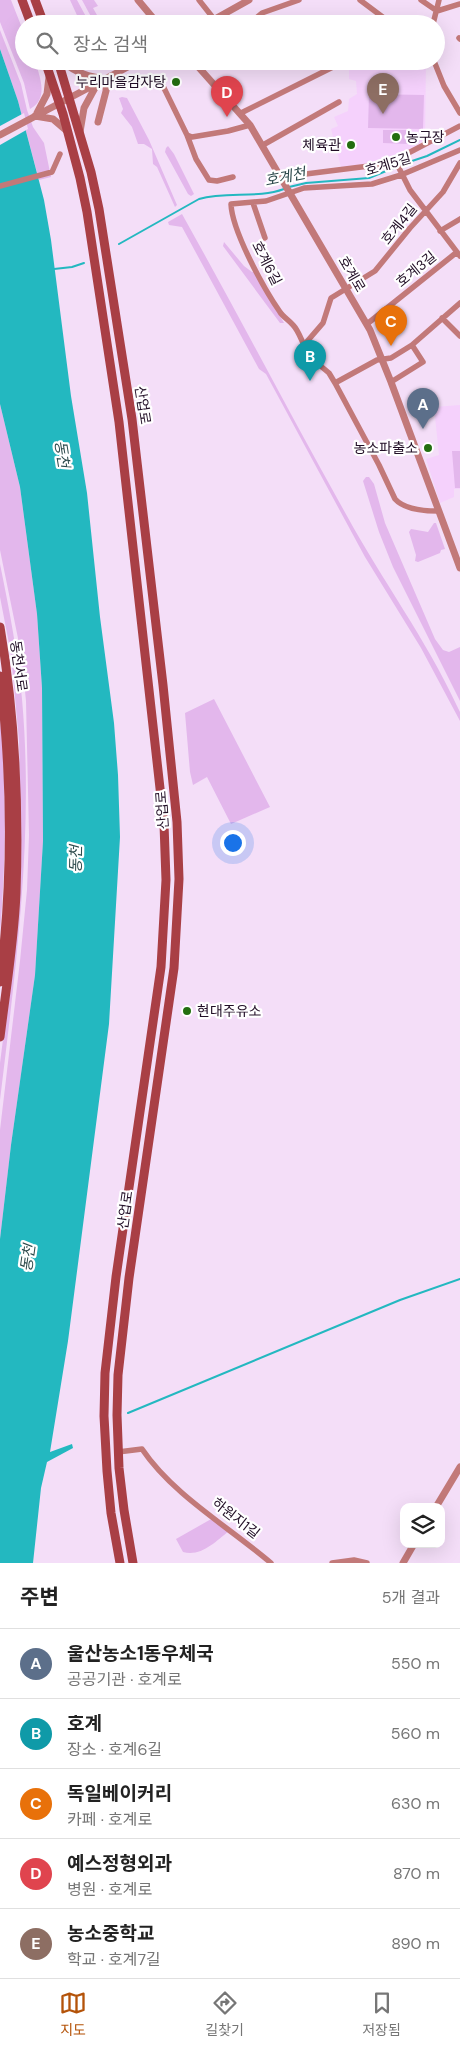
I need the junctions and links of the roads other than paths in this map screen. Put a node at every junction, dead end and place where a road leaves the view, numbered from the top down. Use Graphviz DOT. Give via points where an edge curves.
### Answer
graph roads {
  1 [pos="22,0"];
  2 [pos="35,0"];
  3 [pos="138,0"];
  4 [pos="199,0"];
  5 [pos="249,0"];
  6 [pos="295,0"];
  7 [pos="360,0"];
  8 [pos="422,0"];
  9 [pos="439,0"];
  10 [pos="460,4"];
  11 [pos="437,12"];
  12 [pos="28,15"];
  13 [pos="41,15"];
  14 [pos="150,15"];
  15 [pos="211,15"];
  16 [pos="221,15"];
  17 [pos="260,15"];
  18 [pos="380,15"];
  19 [pos="436,15"];
  20 [pos="61,70"];
  21 [pos="73,70"];
  22 [pos="123,70"];
  23 [pos="202,70"];
  24 [pos="327,70"];
  25 [pos="438,70"];
  26 [pos="49,72"];
  27 [pos="107,79"];
  28 [pos="98,84"];
  29 [pos="162,84"];
  30 [pos="70,98"];
  31 [pos="339,102"];
  32 [pos="60,103"];
  33 [pos="241,113"];
  34 [pos="460,113"];
  35 [pos="35,116"];
  36 [pos="95,124"];
  37 [pos="250,125"];
  38 [pos="460,126"];
  39 [pos="67,131"];
  40 [pos="80,134"];
  41 [pos="187,134"];
  42 [pos="0,135"];
  43 [pos="263,145"];
  44 [pos="460,150"];
  45 [pos="60,154"];
  46 [pos="395,161"];
  47 [pos="460,164"];
  48 [pos="401,175"];
  49 [pos="232,177"];
  50 [pos="283,179"];
  51 [pos="0,186"];
  52 [pos="290,192"];
  53 [pos="252,203"];
  54 [pos="425,211"];
  55 [pos="460,219"];
  56 [pos="440,231"];
  57 [pos="265,238"];
  58 [pos="458,254"];
  59 [pos="346,289"];
  60 [pos="460,303"];
  61 [pos="442,318"];
  62 [pos="367,324"];
  63 [pos="460,336"];
  64 [pos="304,345"];
  65 [pos="412,345"];
  66 [pos="382,359"];
  67 [pos="392,382"];
  68 [pos="335,383"];
  69 [pos="438,511"];
  70 [pos="460,568"];
  71 [pos="0,627"];
  72 [pos="0,676"];
  73 [pos="0,982"];
  74 [pos="0,1037"];
  75 [pos="118,1452"];
  76 [pos="460,1467"];
  77 [pos="438,1503"];
  78 [pos="412,1548"];
  79 [pos="120,1563"];
  80 [pos="133,1563"];
  81 [pos="272,1563"];
  82 [pos="332,1563"];
  83 [pos="367,1563"];
  84 [pos="403,1563"];
  1 -- 12 [label="main road"];
  2 -- 13 [label="main road"];
  3 -- 14 [label="street"];
  4 -- 15 [label="street"];
  5 -- 16 [label="street"];
  6 -- 17 [label="street"];
  7 -- 18 [label="street"];
  8 -- 11 [label="street"];
  9 -- 11 [label="street"];
  10 -- 11 [label="street"];
  11 -- 19 [label="street"];
  20 -- 30 [label="main road, 산업로"];
  21 -- 27 [label="street"];
  22 -- 27 [label="street"];
  23 -- 33 [label="street"];
  24 -- 33 [label="street"];
  25 -- 34 [label="street"];
  26 -- 32 [label="main road, 산업로"];
  26 -- 35 [label="street" via="47,94"];
  27 -- 28 [label="street"];
  27 -- 36 [label="street"];
  28 -- 30 [label="street"];
  28 -- 40 [label="street" via="84,108"];
  29 -- 41 [label="street"];
  30 -- 32 [label="street"];
  30 -- 40 [label="main road, 산업로"];
  31 -- 43 [label="street"];
  32 -- 35 [label="street"];
  32 -- 39 [label="main road, 산업로"];
  33 -- 37 [label="street"];
  35 -- 39 [label="street" via="52,119"];
  35 -- 42 [label="street"];
  37 -- 41 [label="street" via="192,137"];
  37 -- 43 [label="street"];
  38 -- 46 [label="street"];
  39 -- 79 [label="main road, 산업로" via="87,212 119,422 164,824 166,880 160,968 105,1373 107,1471"];
  40 -- 75 [label="main road, 산업로" via="99,209 132,419 172,766 179,879 174,968 121,1336"];
  41 -- 49 [label="street" via="196,159 209,180"];
  43 -- 50 [label="street"];
  44 -- 48 [label="street, 호계5길"];
  45 -- 51 [label="street" via="52,172"];
  46 -- 48 [label="street, 호계3길"];
  46 -- 50 [label="street"];
  47 -- 54 [label="street, 호계4길" via="443,192"];
  48 -- 52 [label="street, 호계5길" via="372,184 304,188"];
  48 -- 54 [label="street, 호계3길"];
  50 -- 52 [label="street, 호계로"];
  52 -- 53 [label="street, 호계6길"];
  52 -- 59 [label="street, 호계로"];
  53 -- 57 [label="street, 호계6길"];
  53 -- 64 [label="street, 호계6길" via="230,204 237,232 269,295"];
  54 -- 56 [label="street, 호계3길"];
  54 -- 59 [label="street, 호계4길" via="375,271"];
  55 -- 56 [label="street, 호계3길"];
  56 -- 58 [label="street, 호계3길"];
  58 -- 62 [label="street, 호계3길"];
  59 -- 62 [label="street, 호계로"];
  59 -- 64 [label="street" via="331,298 323,323"];
  60 -- 61 [label="street"];
  61 -- 63 [label="street"];
  61 -- 65 [label="street"];
  62 -- 66 [label="street, 호계로"];
  64 -- 68 [label="street, 호계6길" via="304,352 329,373"];
  65 -- 66 [label="street" via="391,358"];
  65 -- 67 [label="street" via="423,362"];
  66 -- 67 [label="street, 호계로"];
  66 -- 68 [label="street"];
  67 -- 69 [label="street, 호계로"];
  68 -- 69 [label="street, 호계6길" via="398,502"];
  69 -- 70 [label="street, 호계로"];
  71 -- 74 [label="main road, 동천서로" via="11,710 17,833 16,894"];
  72 -- 73 [label="main road, 동천서로" via="9,775 10,833"];
  75 -- 80 [label="main road, 산업로"];
  75 -- 81 [label="street, 하원지1길" via="142,1449 185,1495"];
  76 -- 77 [label="street"];
  78 -- 84 [label="street"];
  82 -- 83 [label="street" via="354,1560"];
}
